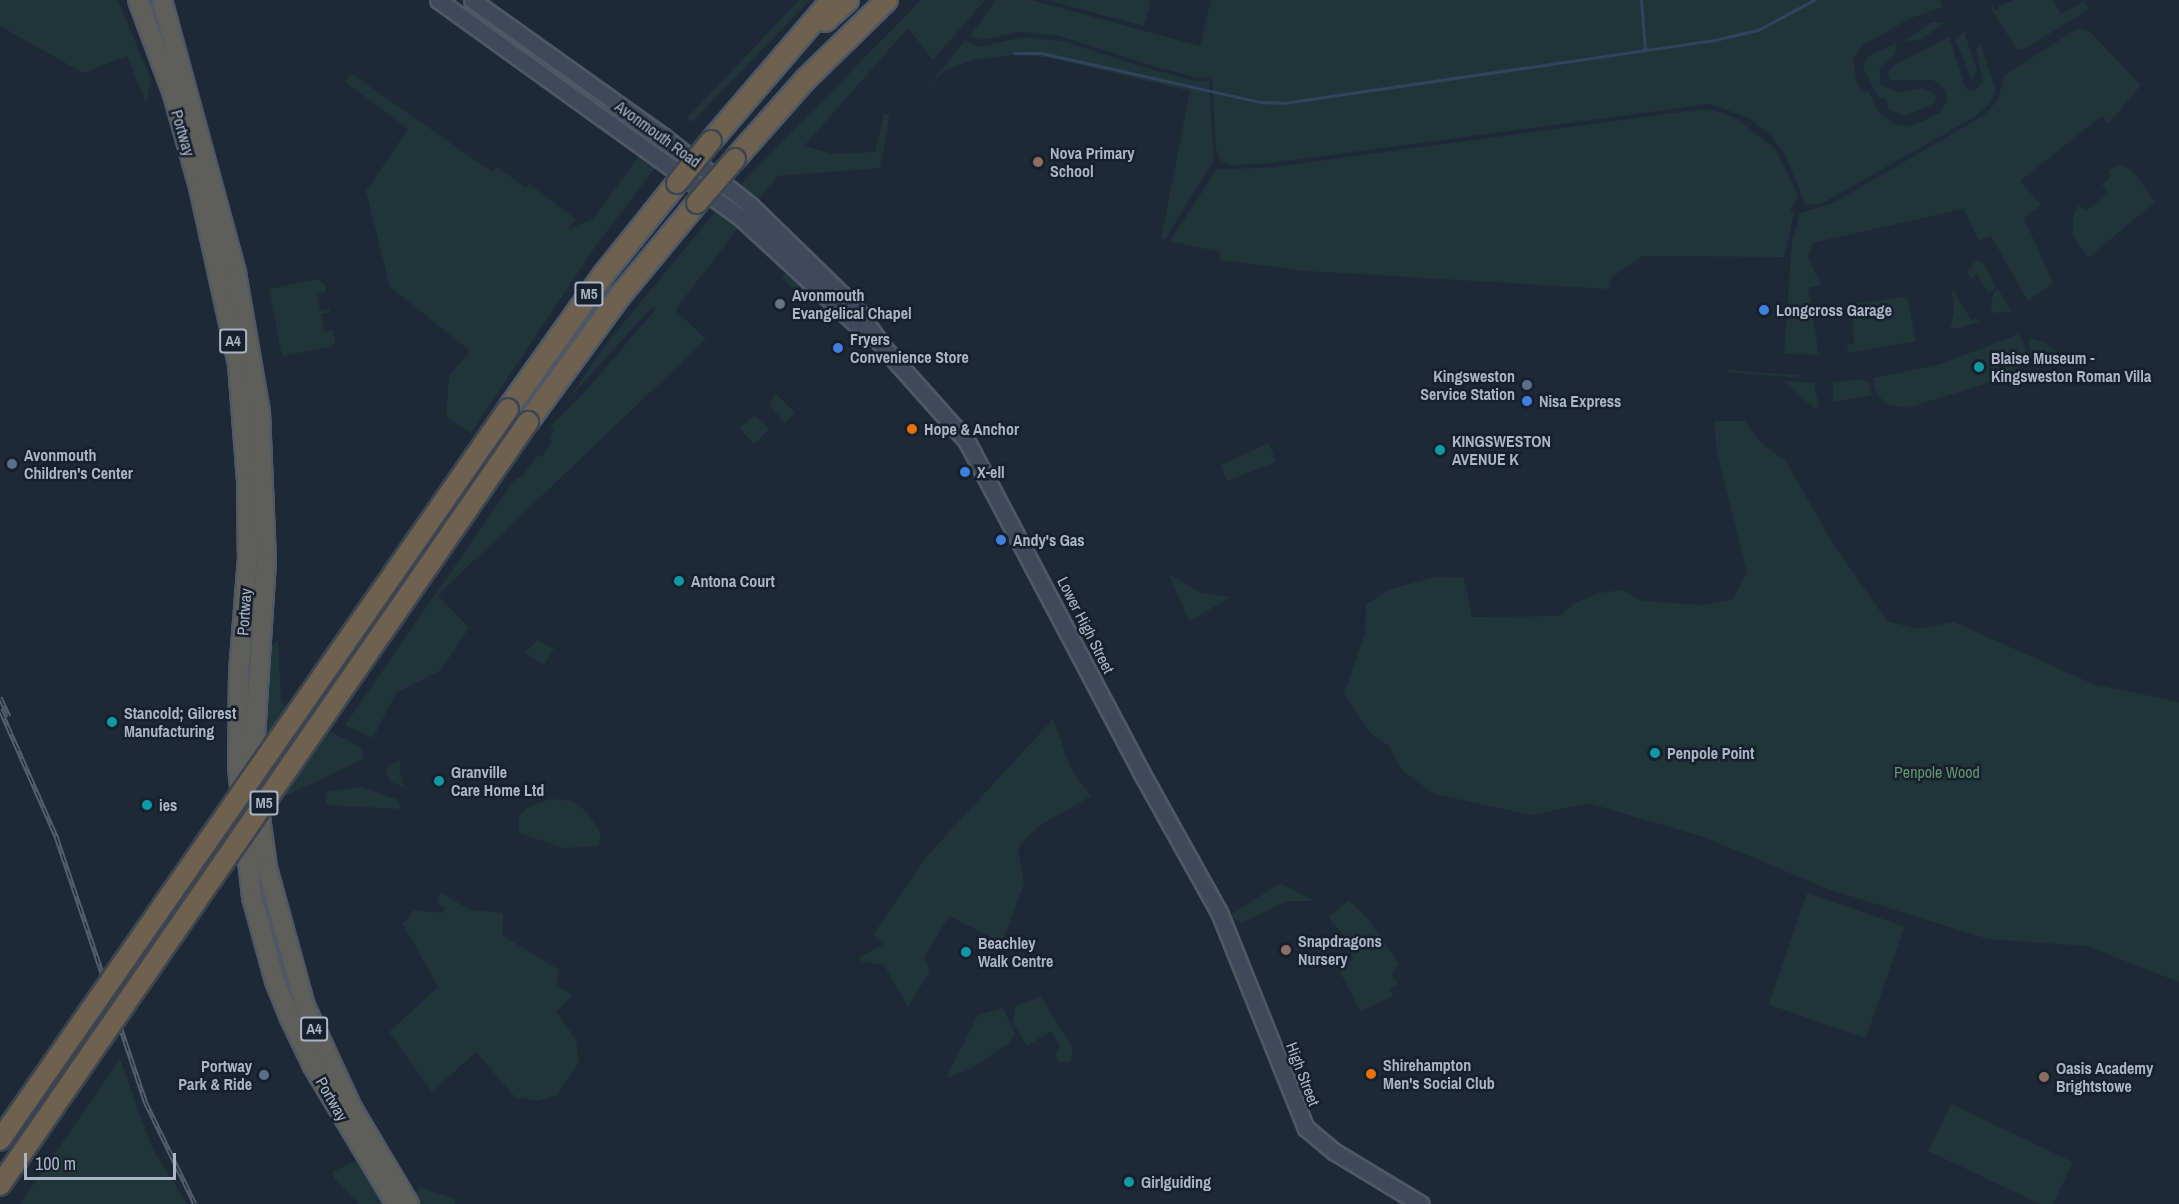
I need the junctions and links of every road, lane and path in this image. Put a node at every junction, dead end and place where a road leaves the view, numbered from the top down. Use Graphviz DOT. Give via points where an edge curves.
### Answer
graph roads {
  1 [pos="138,0"];
  2 [pos="162,0"];
  3 [pos="438,0"];
  4 [pos="472,0"];
  5 [pos="832,0"];
  6 [pos="848,0"];
  7 [pos="887,0"];
  8 [pos="775,68"];
  9 [pos="848,310"];
  10 [pos="1231,936"];
  11 [pos="0,1140"];
  12 [pos="0,1185"];
  13 [pos="396,1204"];
  14 [pos="409,1204"];
  15 [pos="1421,1204"];
  1 -- 13 [label="highway, Portway / A4" via="173,94 238,364 248,547 238,768 252,897 275,981 313,1066"];
  2 -- 14 [label="highway, Portway / A4" via="236,273 260,412 266,561 255,737 257,795 267,868 305,1006 352,1108"];
  3 -- 9 [label="main road, Avonmouth Road" via="492,35 739,216"];
  4 -- 9 [label="main road, Avonmouth Road" via="664,137 742,198"];
  5 -- 8 [label="highway, M5"];
  6 -- 8 [label="highway, M5"];
  7 -- 12 [label="highway, M5, bridge" via="806,79 620,296 528,422"];
  8 -- 11 [label="highway, M5, bridge" via="604,274"];
  9 -- 10 [label="main road, Lower High Street" via="972,449"];
  10 -- 15 [label="main road, High Street" via="1306,1128 1335,1152"];
}
